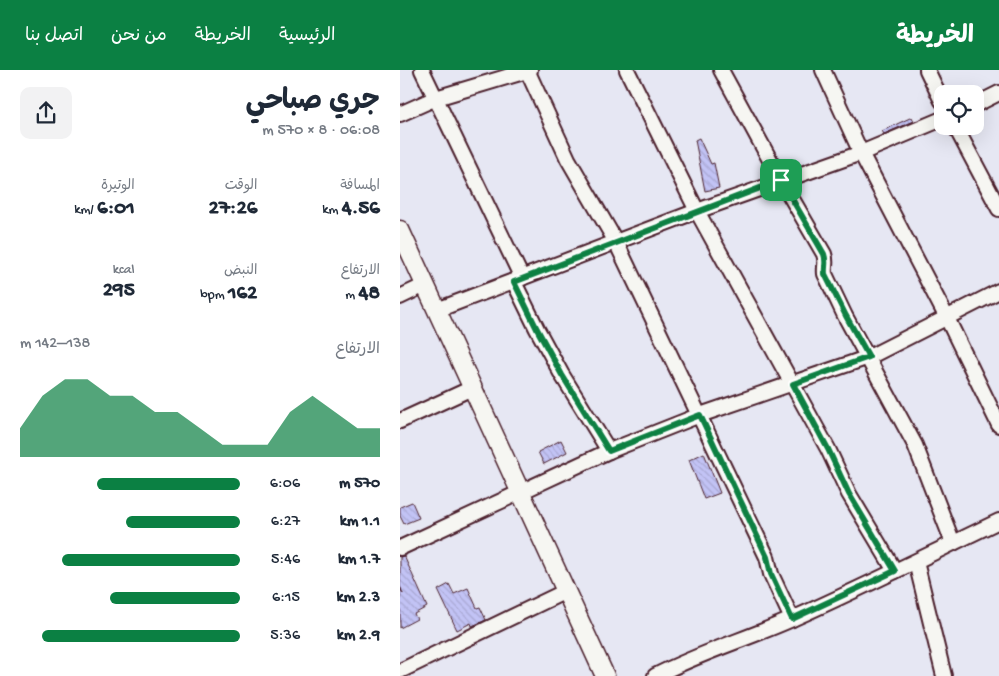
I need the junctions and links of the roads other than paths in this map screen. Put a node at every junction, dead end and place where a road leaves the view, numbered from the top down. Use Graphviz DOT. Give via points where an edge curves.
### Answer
graph roads {
  1 [pos="422,70"];
  2 [pos="528,70"];
  3 [pos="627,70"];
  4 [pos="721,70"];
  5 [pos="823,70"];
  6 [pos="927,70"];
  7 [pos="934,85"];
  8 [pos="999,93"];
  9 [pos="436,98"];
  10 [pos="984,100"];
  11 [pos="400,114"];
  12 [pos="934,123"];
  13 [pos="960,135"];
  14 [pos="861,153"];
  15 [pos="781,180"];
  16 [pos="999,210"];
  17 [pos="696,211"];
  18 [pos="400,230"];
  19 [pos="616,242"];
  20 [pos="518,280"];
  21 [pos="425,285"];
  22 [pos="999,291"];
  23 [pos="400,297"];
  24 [pos="437,310"];
  25 [pos="947,318"];
  26 [pos="869,357"];
  27 [pos="793,384"];
  28 [pos="472,388"];
  29 [pos="700,415"];
  30 [pos="400,421"];
  31 [pos="999,425"];
  32 [pos="609,451"];
  33 [pos="520,492"];
  34 [pos="999,521"];
  35 [pos="953,543"];
  36 [pos="400,548"];
  37 [pos="916,562"];
  38 [pos="895,571"];
  39 [pos="566,592"];
  40 [pos="792,619"];
  41 [pos="400,671"];
  42 [pos="605,676"];
  43 [pos="655,676"];
  44 [pos="944,676"];
  1 -- 9 [label="street"];
  2 -- 9 [label="street"];
  2 -- 19 [label="street" via="568,159"];
  3 -- 17 [label="street"];
  4 -- 15 [label="street"];
  5 -- 14 [label="street"];
  6 -- 7 [label="street"];
  8 -- 10 [label="street"];
  9 -- 11 [label="street"];
  9 -- 20 [label="street"];
  12 -- 14 [label="street"];
  13 -- 16 [label="street"];
  14 -- 15 [label="street"];
  14 -- 25 [label="street"];
  15 -- 17 [label="street"];
  15 -- 26 [label="street" via="824,254 825,274"];
  17 -- 19 [label="street"];
  17 -- 27 [label="street"];
  18 -- 21 [label="street"];
  19 -- 20 [label="street"];
  19 -- 29 [label="street"];
  20 -- 24 [label="street"];
  20 -- 32 [label="street" via="537,329"];
  21 -- 23 [label="street"];
  21 -- 24 [label="street"];
  22 -- 25 [label="street"];
  24 -- 28 [label="street"];
  25 -- 26 [label="street"];
  25 -- 31 [label="street"];
  26 -- 27 [label="street"];
  26 -- 35 [label="street" via="915,445"];
  27 -- 29 [label="street"];
  27 -- 38 [label="street" via="849,494"];
  28 -- 30 [label="street"];
  28 -- 33 [label="street"];
  29 -- 32 [label="street"];
  29 -- 40 [label="street" via="767,557 771,574"];
  32 -- 33 [label="street"];
  33 -- 36 [label="street"];
  33 -- 39 [label="street"];
  34 -- 35 [label="street"];
  35 -- 37 [label="street"];
  37 -- 38 [label="street"];
  37 -- 44 [label="street"];
  38 -- 40 [label="street"];
  39 -- 41 [label="street"];
  39 -- 42 [label="street"];
  40 -- 43 [label="street" via="677,664"];
}
